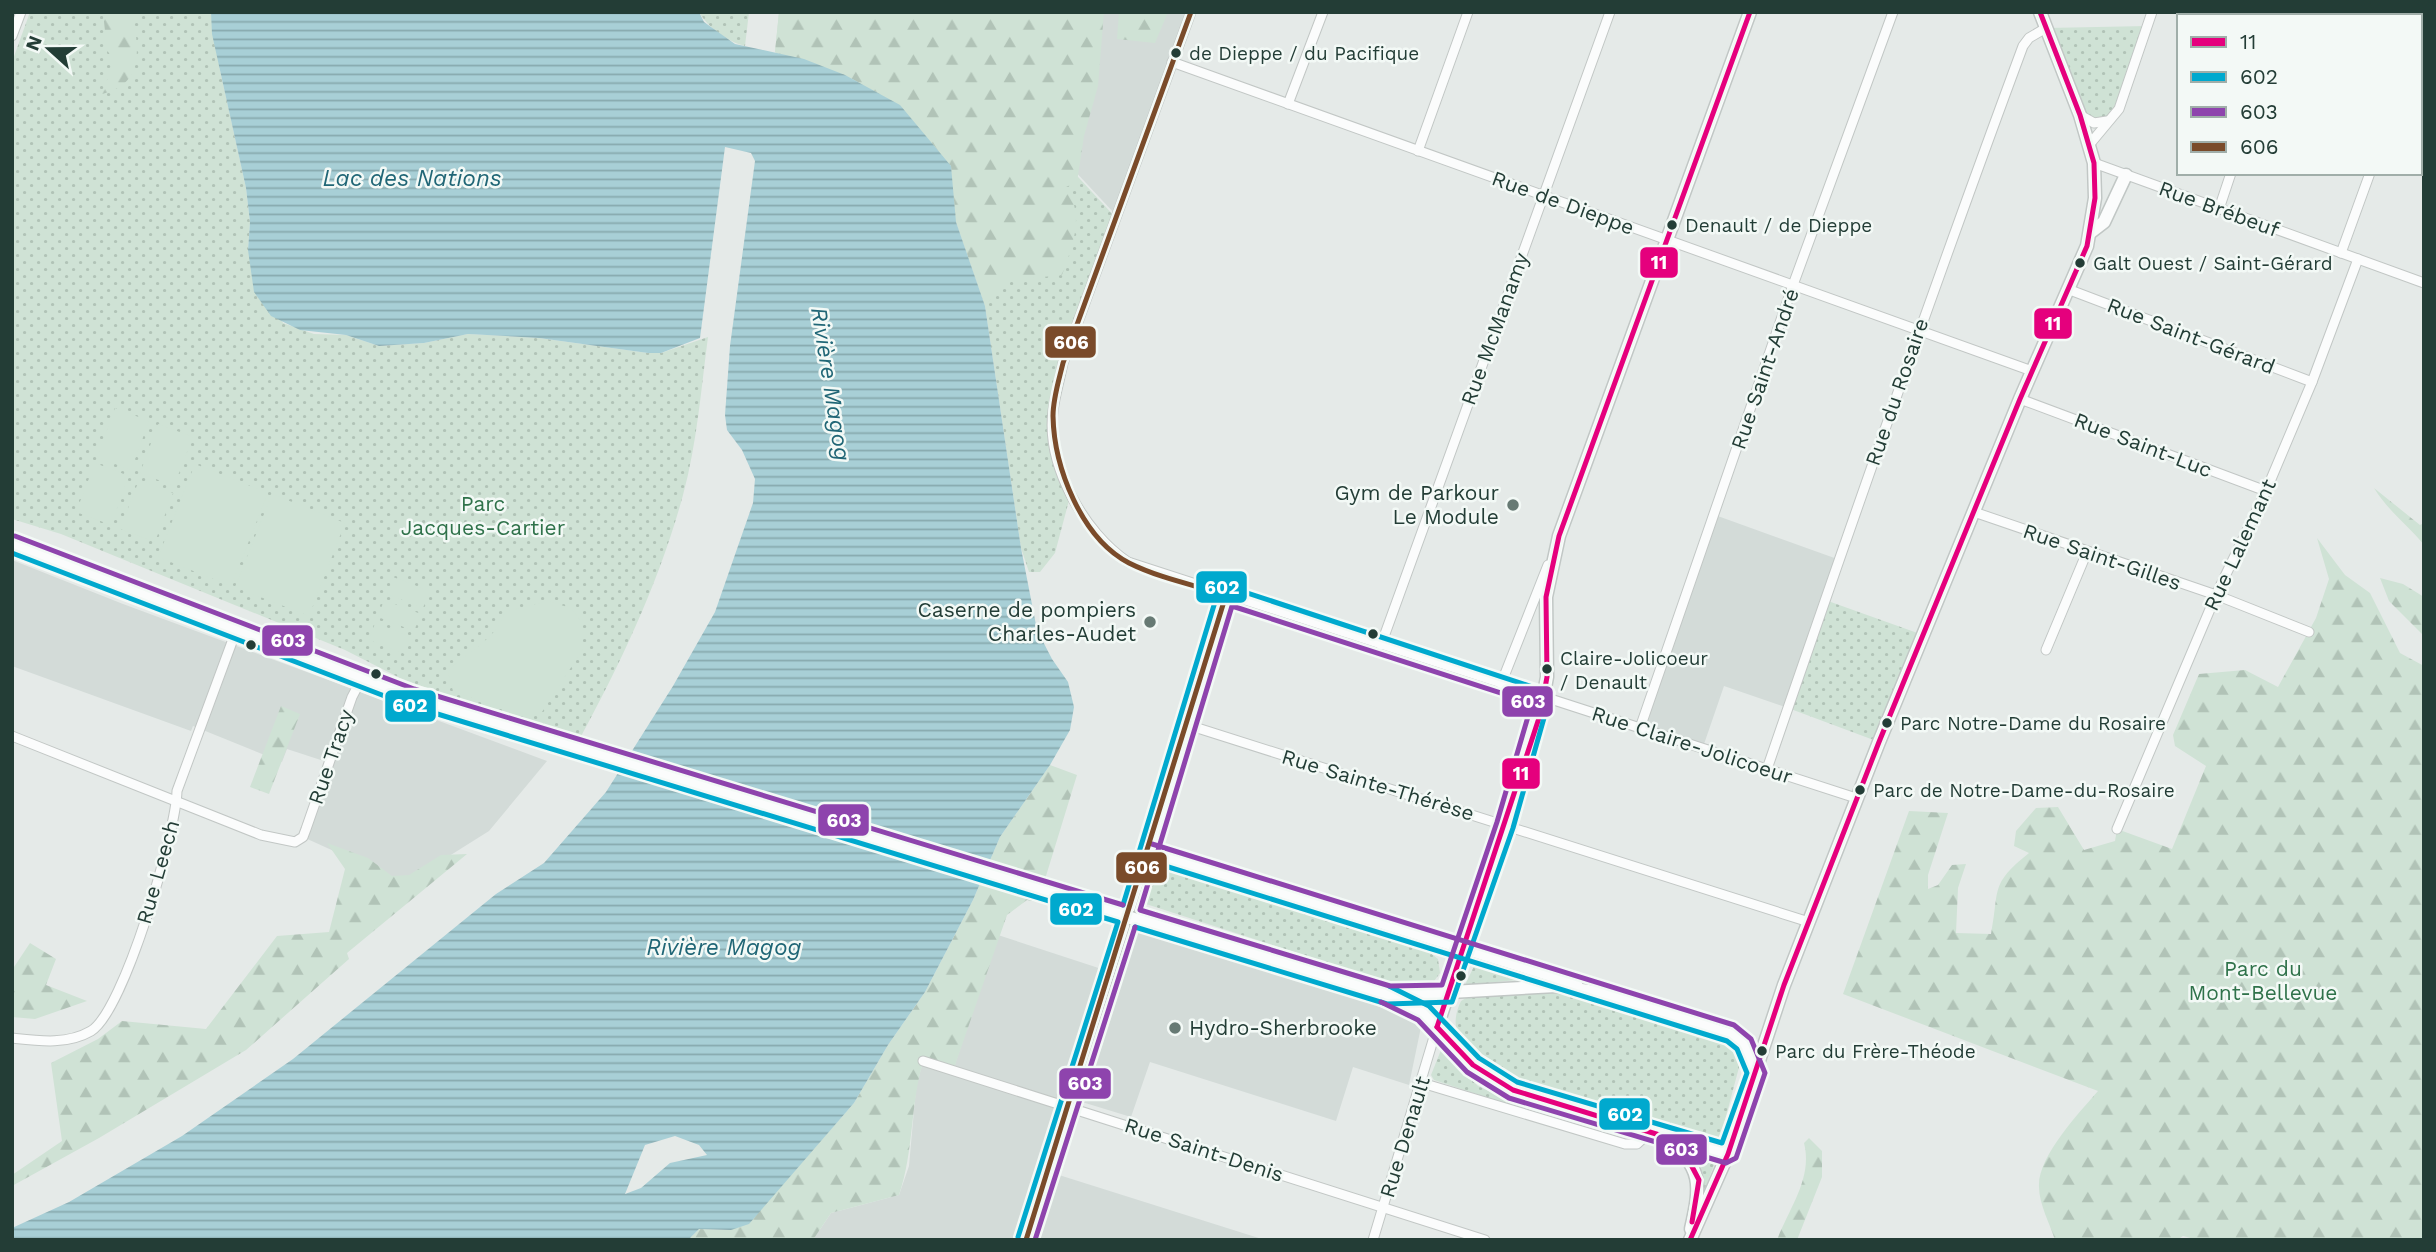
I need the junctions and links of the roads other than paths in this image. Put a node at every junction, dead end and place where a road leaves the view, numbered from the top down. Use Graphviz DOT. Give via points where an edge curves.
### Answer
graph roads {
  1 [pos="21,12"];
  2 [pos="1191,12"];
  3 [pos="1323,12"];
  4 [pos="1468,12"];
  5 [pos="1610,12"];
  6 [pos="1750,12"];
  7 [pos="1893,12"];
  8 [pos="2040,12"];
  9 [pos="2152,12"];
  10 [pos="2046,28"];
  11 [pos="12,36"];
  12 [pos="1172,62"];
  13 [pos="1288,104"];
  14 [pos="2080,115"];
  15 [pos="2107,121"];
  16 [pos="2090,145"];
  17 [pos="1418,151"];
  18 [pos="2094,163"];
  19 [pos="2126,175"];
  20 [pos="2230,175"];
  21 [pos="2369,175"];
  22 [pos="1543,196"];
  23 [pos="2219,209"];
  24 [pos="2091,232"];
  25 [pos="1665,239"];
  26 [pos="2341,253"];
  27 [pos="2358,259"];
  28 [pos="2424,282"];
  29 [pos="1793,285"];
  30 [pos="2070,290"];
  31 [pos="1918,330"];
  32 [pos="2032,371"];
  33 [pos="2312,382"];
  34 [pos="2020,399"];
  35 [pos="2266,491"];
  36 [pos="1974,512"];
  37 [pos="12,544"];
  38 [pos="1556,547"];
  39 [pos="2087,552"];
  40 [pos="1226,595"];
  41 [pos="2216,595"];
  42 [pos="236,631"];
  43 [pos="2309,632"];
  44 [pos="1381,645"];
  45 [pos="2046,650"];
  46 [pos="362,678"];
  47 [pos="1501,684"];
  48 [pos="1543,697"];
  49 [pos="1188,725"];
  50 [pos="1640,728"];
  51 [pos="12,736"];
  52 [pos="1767,769"];
  53 [pos="1856,798"];
  54 [pos="176,801"];
  55 [pos="1505,825"];
  56 [pos="2117,829"];
  57 [pos="1149,852"];
  58 [pos="1809,922"];
  59 [pos="1464,948"];
  60 [pos="1448,994"];
  61 [pos="1606,994"];
  62 [pos="1389,995"];
  63 [pos="1437,1027"];
  64 [pos="12,1038"];
  65 [pos="923,1061"];
  66 [pos="1756,1073"];
  67 [pos="1422,1083"];
  68 [pos="1065,1106"];
  69 [pos="1650,1132"];
  70 [pos="1666,1137"];
  71 [pos="1728,1154"];
  72 [pos="1384,1207"];
  73 [pos="1026,1240"];
  74 [pos="1373,1240"];
  75 [pos="1485,1240"];
  76 [pos="1689,1240"];
  1 -- 11 [label="street"];
  2 -- 12 [label="street, Rue Claire-Jolicoeur"];
  3 -- 13 [label="street"];
  4 -- 17 [label="street"];
  5 -- 22 [label="street, Rue McManamy"];
  6 -- 25 [label="main road, Rue Denault"];
  7 -- 29 [label="street, Rue Saint-André"];
  8 -- 10 [label="main road"];
  9 -- 15 [label="street" via="2119,108"];
  10 -- 14 [label="main road"];
  10 -- 31 [label="street, Rue du Rosaire" via="2023,46"];
  12 -- 13 [label="street, Rue de Dieppe"];
  12 -- 40 [label="street, Rue Claire-Jolicoeur" via="1063,363 1052,412 1059,461 1071,493 1091,528 1112,551 1128,562"];
  13 -- 17 [label="street, Rue de Dieppe"];
  14 -- 15 [label="street" via="2094,122"];
  14 -- 16 [label="main road"];
  15 -- 16 [label="street"];
  16 -- 18 [label="main road"];
  17 -- 22 [label="street, Rue de Dieppe"];
  18 -- 19 [label="street, Rue Brébeuf"];
  18 -- 24 [label="main road"];
  19 -- 23 [label="street, Rue Brébeuf"];
  19 -- 24 [label="main road" via="2104,222"];
  20 -- 23 [label="street"];
  21 -- 26 [label="street"];
  22 -- 25 [label="street, Rue de Dieppe"];
  22 -- 44 [label="street, Rue McManamy"];
  23 -- 26 [label="street, Rue Brébeuf"];
  24 -- 30 [label="main road"];
  25 -- 29 [label="street, Rue de Dieppe"];
  25 -- 38 [label="main road, Rue Denault"];
  26 -- 27 [label="street, Rue Brébeuf"];
  27 -- 28 [label="street, Rue Brébeuf"];
  27 -- 33 [label="street, Rue Lalemant"];
  29 -- 31 [label="street, Rue de Dieppe"];
  29 -- 50 [label="street, Rue Saint-André"];
  30 -- 32 [label="main road"];
  30 -- 33 [label="street, Rue Saint-Gérard"];
  31 -- 32 [label="street, Rue de Dieppe"];
  31 -- 52 [label="street, Rue du Rosaire"];
  32 -- 34 [label="main road"];
  33 -- 35 [label="street, Rue Lalemant"];
  34 -- 35 [label="street, Rue Saint-Luc"];
  34 -- 36 [label="main road"];
  35 -- 41 [label="street, Rue Lalemant"];
  36 -- 39 [label="street, Rue Saint-Gilles"];
  36 -- 53 [label="main road"];
  37 -- 42 [label="main road"];
  38 -- 47 [label="street, Rue Denault"];
  38 -- 48 [label="main road, Rue Denault" via="1546,597 1548,652"];
  39 -- 41 [label="street, Rue Saint-Gilles"];
  39 -- 45 [label="street"];
  40 -- 44 [label="street, Rue Claire-Jolicoeur"];
  40 -- 49 [label="street"];
  41 -- 43 [label="street, Rue Saint-Gilles"];
  41 -- 56 [label="street, Rue Lalemant"];
  42 -- 46 [label="main road"];
  42 -- 54 [label="street, Rue Leech"];
  44 -- 47 [label="street, Rue Claire-Jolicoeur"];
  46 -- 54 [label="street, Rue Tracy" via="303,837 295,842 280,841"];
  46 -- 62 [label="main road, bridge" via="556,743"];
  47 -- 48 [label="street, Rue Claire-Jolicoeur"];
  48 -- 50 [label="street, Rue Claire-Jolicoeur"];
  48 -- 55 [label="main road, Rue Denault"];
  49 -- 55 [label="street, Rue Sainte-Thérèse"];
  49 -- 57 [label="street"];
  50 -- 52 [label="street, Rue Claire-Jolicoeur"];
  51 -- 54 [label="street"];
  52 -- 53 [label="street, Rue Claire-Jolicoeur"];
  53 -- 58 [label="main road"];
  54 -- 64 [label="street, Rue Leech" via="140,934 104,1019 93,1030 60,1041"];
  55 -- 58 [label="street, Rue Sainte-Thérèse"];
  55 -- 59 [label="main road, Rue Denault"];
  57 -- 59 [label="street"];
  57 -- 68 [label="street"];
  58 -- 66 [label="main road"];
  59 -- 60 [label="main road, Rue Denault"];
  59 -- 61 [label="street"];
  60 -- 61 [label="main road" via="1543,985"];
  60 -- 62 [label="main road"];
  60 -- 63 [label="main road, Rue Denault"];
  61 -- 66 [label="main road" via="1739,1038"];
  62 -- 63 [label="main road" via="1423,1013"];
  63 -- 67 [label="street, Rue Denault"];
  63 -- 69 [label="main road" via="1473,1065 1506,1087"];
  65 -- 68 [label="street, Rue Saint-Denis"];
  66 -- 71 [label="main road"];
  67 -- 69 [label="street" via="1632,1145"];
  67 -- 72 [label="street, Rue Denault"];
  68 -- 72 [label="street, Rue Saint-Denis"];
  68 -- 73 [label="street"];
  69 -- 70 [label="main road"];
  70 -- 71 [label="main road"];
  70 -- 76 [label="main road" via="1688,1159 1699,1180"];
  71 -- 76 [label="main road"];
  72 -- 74 [label="street, Rue Denault"];
  72 -- 75 [label="street, Rue Saint-Denis"];
}
